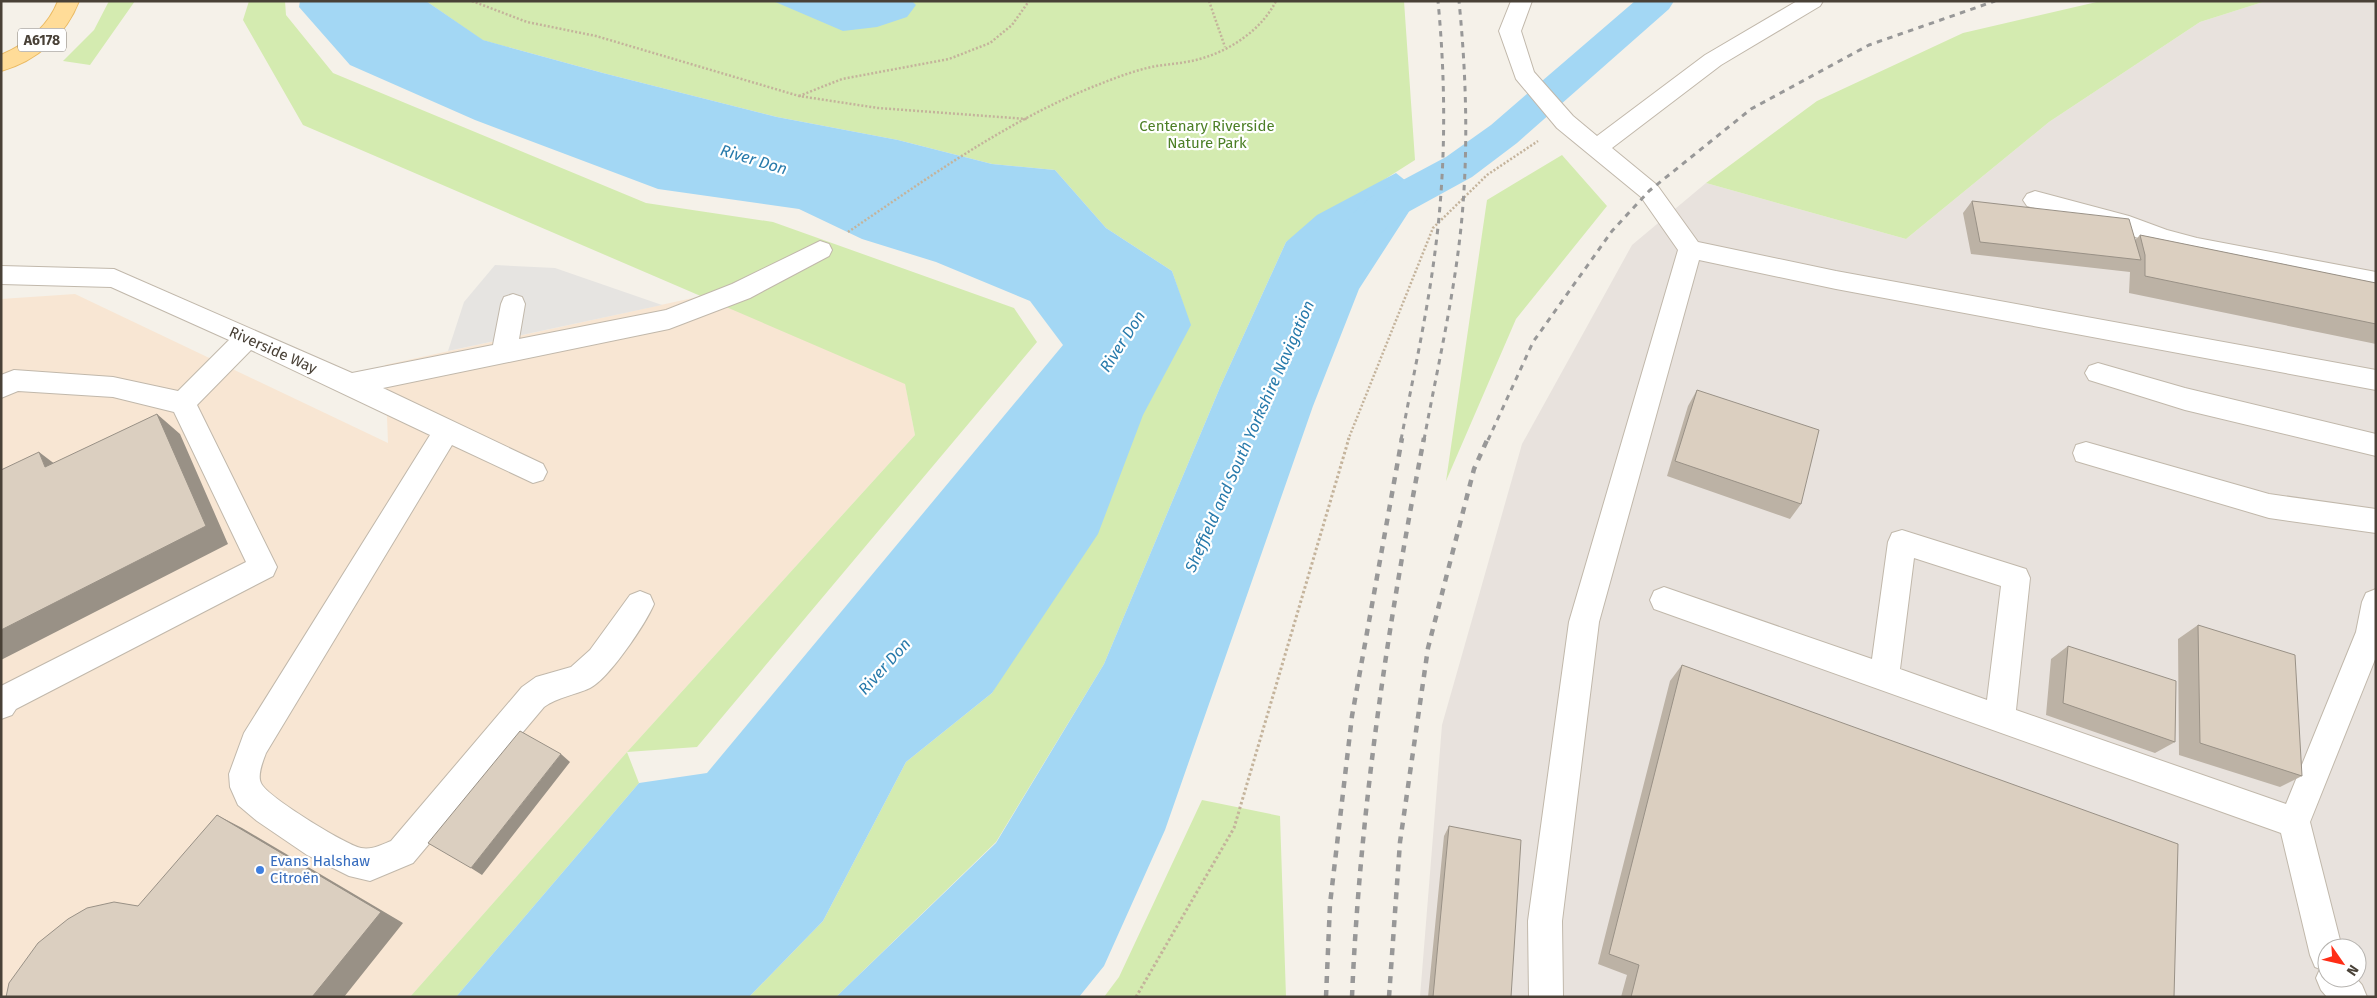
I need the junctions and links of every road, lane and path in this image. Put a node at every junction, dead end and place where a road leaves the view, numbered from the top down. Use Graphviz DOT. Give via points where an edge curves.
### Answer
graph roads {
  1 [pos="69,1"];
  2 [pos="472,1"];
  3 [pos="1029,1"];
  4 [pos="1209,1"];
  5 [pos="1276,1"];
  6 [pos="1522,1"];
  7 [pos="1813,1"];
  8 [pos="41,41"];
  9 [pos="1225,47"];
  10 [pos="1,64"];
  11 [pos="1,70"];
  12 [pos="799,96"];
  13 [pos="1560,117"];
  14 [pos="1027,119"];
  15 [pos="1596,148"];
  16 [pos="2035,200"];
  17 [pos="1690,249"];
  18 [pos="820,250"];
  19 [pos="1,275"];
  20 [pos="2376,281"];
  21 [pos="514,304"];
  22 [pos="246,339"];
  23 [pos="504,353"];
  24 [pos="2098,373"];
  25 [pos="2376,380"];
  26 [pos="350,384"];
  27 [pos="1,388"];
  28 [pos="183,403"];
  29 [pos="446,432"];
  30 [pos="2376,445"];
  31 [pos="2086,453"];
  32 [pos="533,472"];
  33 [pos="2376,521"];
  34 [pos="1664,600"];
  35 [pos="2376,602"];
  36 [pos="640,604"];
  37 [pos="1884,678"];
  38 [pos="1,705"];
  39 [pos="2000,718"];
  40 [pos="2294,822"];
  41 [pos="2323,938"];
  42 [pos="1136,997"];
  43 [pos="1546,997"];
  1 -- 8 [label="main road, A6178" via="61,21"];
  2 -- 12 [label="path" via="527,22 596,36"];
  3 -- 12 [label="path" via="1012,24 990,43 949,59 842,79"];
  4 -- 9 [label="path"];
  5 -- 9 [label="path" via="1272,11 1246,37"];
  6 -- 13 [label="street" via="1510,31 1524,74"];
  7 -- 15 [label="street" via="1713,60"];
  8 -- 10 [label="main road, A6178"];
  8 -- 11 [label="main road, A6178"];
  9 -- 14 [label="path" via="1204,57 1140,70 1080,92"];
  12 -- 14 [label="path" via="878,108"];
  13 -- 15 [label="street"];
  13 -- 42 [label="path" via="1487,175 1434,228 1344,450 1234,828"];
  14 -- 18 [label="path" via="983,142"];
  15 -- 17 [label="street" via="1649,191"];
  16 -- 20 [label="street" via="2129,225 2197,248"];
  17 -- 25 [label="street" via="1836,280"];
  17 -- 43 [label="street" via="1584,622 1545,921"];
  18 -- 23 [label="street" via="741,292 670,319"];
  19 -- 22 [label="street, Riverside Way" via="114,278"];
  21 -- 23 [label="street"];
  22 -- 26 [label="street, Riverside Way"];
  22 -- 28 [label="street"];
  23 -- 26 [label="street"];
  24 -- 30 [label="street" via="2184,399"];
  26 -- 29 [label="street, Riverside Way"];
  27 -- 28 [label="street" via="14,380 113,387"];
  28 -- 38 [label="street" via="263,567 5,699"];
  29 -- 32 [label="street, Riverside Way"];
  29 -- 36 [label="street" via="255,743 243,771 249,793 262,807 360,864 382,862 402,852 533,697 547,687 582,677 600,660"];
  31 -- 33 [label="street" via="2269,506"];
  34 -- 37 [label="street"];
  35 -- 40 [label="street" via="2371,632"];
  37 -- 39 [label="street"];
  37 -- 39 [label="street" via="1902,542 2016,578"];
  39 -- 40 [label="street"];
  40 -- 41 [label="street"];
}
